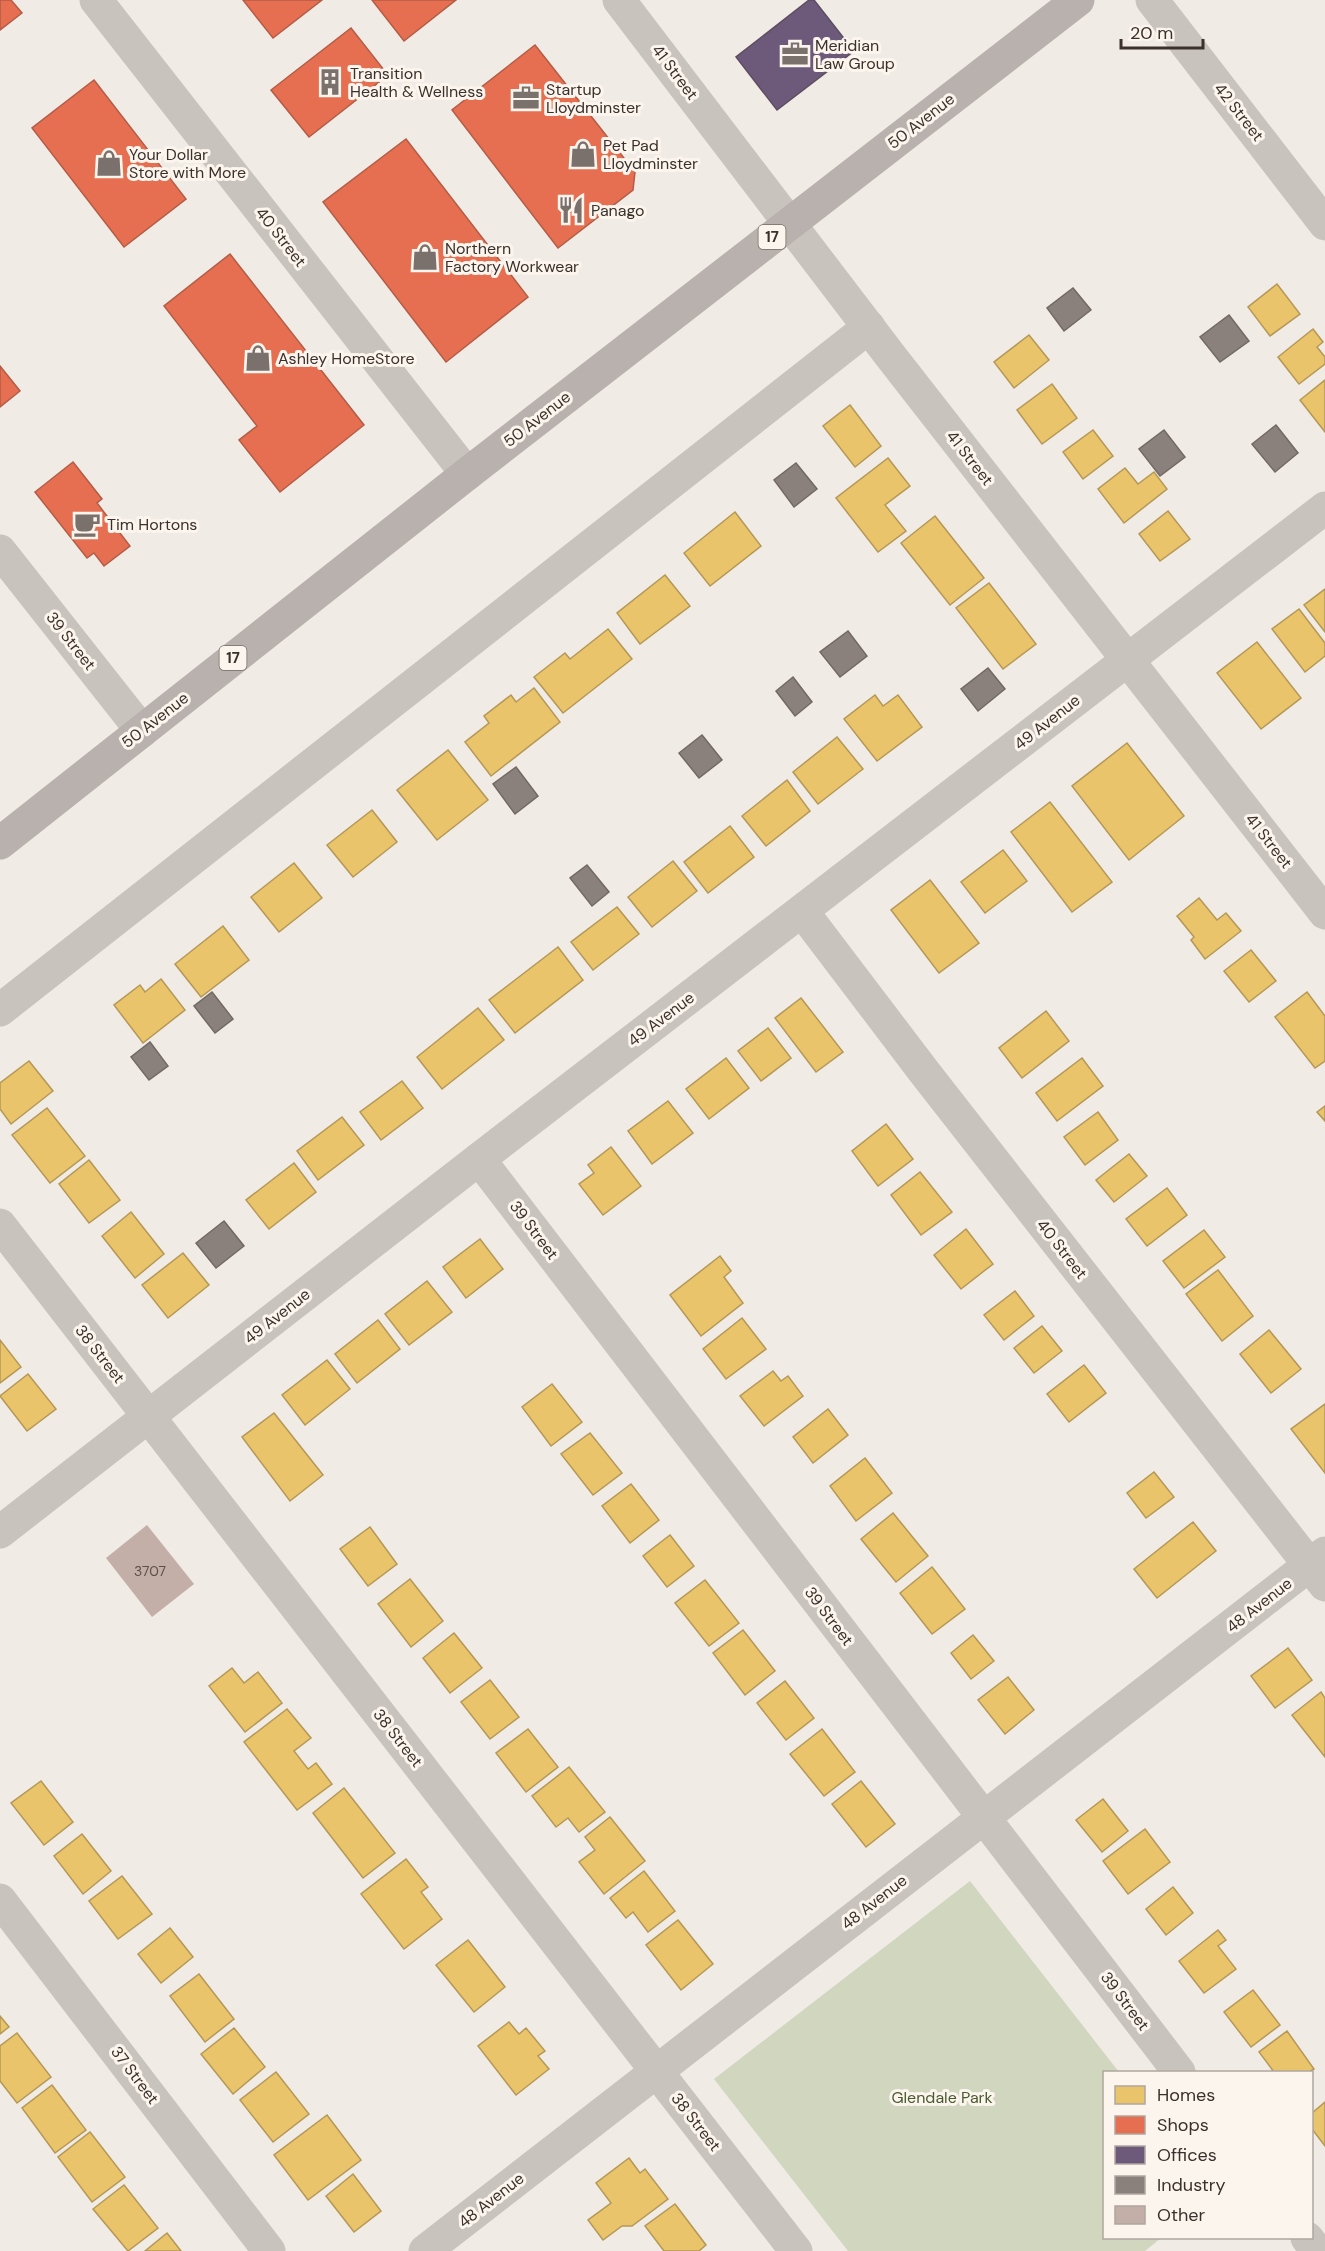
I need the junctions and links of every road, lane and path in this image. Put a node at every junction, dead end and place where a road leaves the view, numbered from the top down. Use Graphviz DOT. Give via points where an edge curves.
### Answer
graph roads {
  1 [pos="96,0"];
  2 [pos="619,0"];
  3 [pos="1078,0"];
  4 [pos="1152,0"];
  5 [pos="789,224"];
  6 [pos="1325,224"];
  7 [pos="869,327"];
  8 [pos="466,474"];
  9 [pos="1325,508"];
  10 [pos="0,550"];
  11 [pos="1128,660"];
  12 [pos="142,731"];
  13 [pos="0,843"];
  14 [pos="802,911"];
  15 [pos="1325,913"];
  16 [pos="0,1010"];
  17 [pos="479,1159"];
  18 [pos="0,1225"];
  19 [pos="148,1416"];
  20 [pos="0,1532"];
  21 [pos="1320,1568"];
  22 [pos="983,1817"];
  23 [pos="0,1900"];
  24 [pos="657,2071"];
  25 [pos="1177,2071"];
  26 [pos="1308,2239"];
  27 [pos="269,2251"];
  28 [pos="424,2251"];
  29 [pos="796,2251"];
  30 [pos="1317,2251"];
  1 -- 8 [label="street, 40 Street"];
  2 -- 5 [label="street, 41 Street"];
  3 -- 5 [label="main road, 50 Avenue / 17"];
  4 -- 6 [label="street, 42 Street"];
  5 -- 7 [label="street, 41 Street"];
  5 -- 8 [label="main road, 50 Avenue / 17"];
  7 -- 11 [label="street, 41 Street"];
  7 -- 16 [label="street"];
  8 -- 12 [label="main road, 50 Avenue / 17"];
  9 -- 11 [label="street, 49 Avenue"];
  10 -- 12 [label="street, 39 Street"];
  11 -- 14 [label="street, 49 Avenue"];
  11 -- 15 [label="street, 41 Street"];
  12 -- 13 [label="main road, 50 Avenue / 17"];
  14 -- 17 [label="street, 49 Avenue"];
  14 -- 21 [label="street, 40 Street" via="932,1082"];
  17 -- 19 [label="street, 49 Avenue"];
  17 -- 22 [label="street, 39 Street"];
  18 -- 19 [label="street, 38 Street"];
  19 -- 20 [label="street, 49 Avenue"];
  19 -- 24 [label="street, 38 Street"];
  21 -- 22 [label="street, 48 Avenue"];
  22 -- 24 [label="street, 48 Avenue"];
  22 -- 25 [label="street, 39 Street"];
  23 -- 27 [label="street, 37 Street"];
  24 -- 28 [label="street, 48 Avenue"];
  24 -- 29 [label="street, 38 Street"];
  26 -- 30 [label="street"];
}
